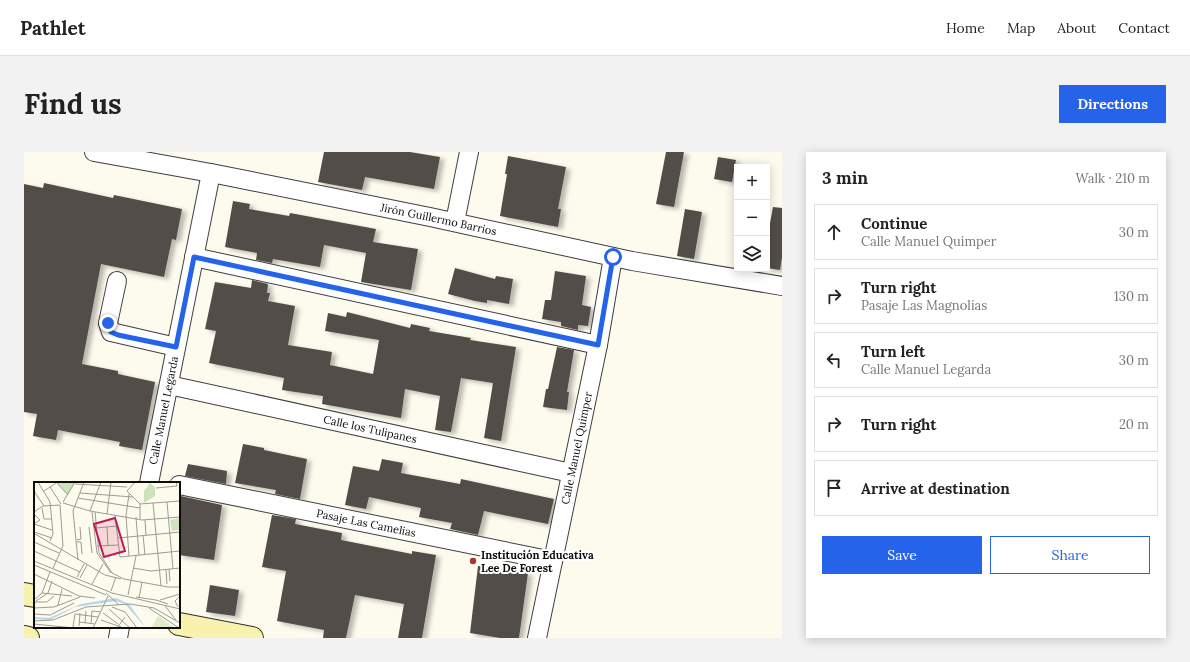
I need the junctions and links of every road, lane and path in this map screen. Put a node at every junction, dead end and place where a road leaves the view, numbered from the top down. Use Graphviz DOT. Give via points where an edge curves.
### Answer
graph roads {
  1 [pos="94,152"];
  2 [pos="469,152"];
  3 [pos="211,173"];
  4 [pos="455,222"];
  5 [pos="194,257"];
  6 [pos="613,257"];
  7 [pos="117,281"];
  8 [pos="782,286"];
  9 [pos="598,345"];
  10 [pos="176,347"];
  11 [pos="169,385"];
  12 [pos="571,473"];
  13 [pos="149,481"];
  14 [pos="160,482"];
  15 [pos="180,485"];
  16 [pos="553,561"];
  17 [pos="24,594"];
  18 [pos="34,596"];
  19 [pos="180,624"];
  20 [pos="120,628"];
  21 [pos="24,637"];
  22 [pos="28,638"];
  23 [pos="118,638"];
  24 [pos="252,638"];
  25 [pos="537,638"];
  1 -- 3 [label="street, Jirón Guillermo Barrios"];
  2 -- 4 [label="street"];
  3 -- 4 [label="street, Jirón Guillermo Barrios"];
  3 -- 5 [label="street, Calle Manuel Legarda"];
  4 -- 6 [label="street, Jirón Guillermo Barrios"];
  5 -- 9 [label="street"];
  5 -- 10 [label="street, Calle Manuel Legarda"];
  6 -- 8 [label="street, Jirón Guillermo Barrios"];
  6 -- 9 [label="street, Calle Manuel Quimper"];
  7 -- 10 [label="street" via="108,323 111,332"];
  9 -- 12 [label="street, Calle Manuel Quimper"];
  10 -- 11 [label="street, Calle Manuel Legarda"];
  11 -- 12 [label="street, Calle los Tulipanes"];
  11 -- 13 [label="street, Calle Manuel Legarda"];
  12 -- 16 [label="street, Calle Manuel Quimper"];
  13 -- 14 [label="street"];
  15 -- 16 [label="street, Pasaje Las Camelias"];
  16 -- 25 [label="street, Calle Manuel Quimper"];
  17 -- 18 [label="street"];
  19 -- 24 [label="street"];
  20 -- 23 [label="street"];
  21 -- 22 [label="street"];
}
